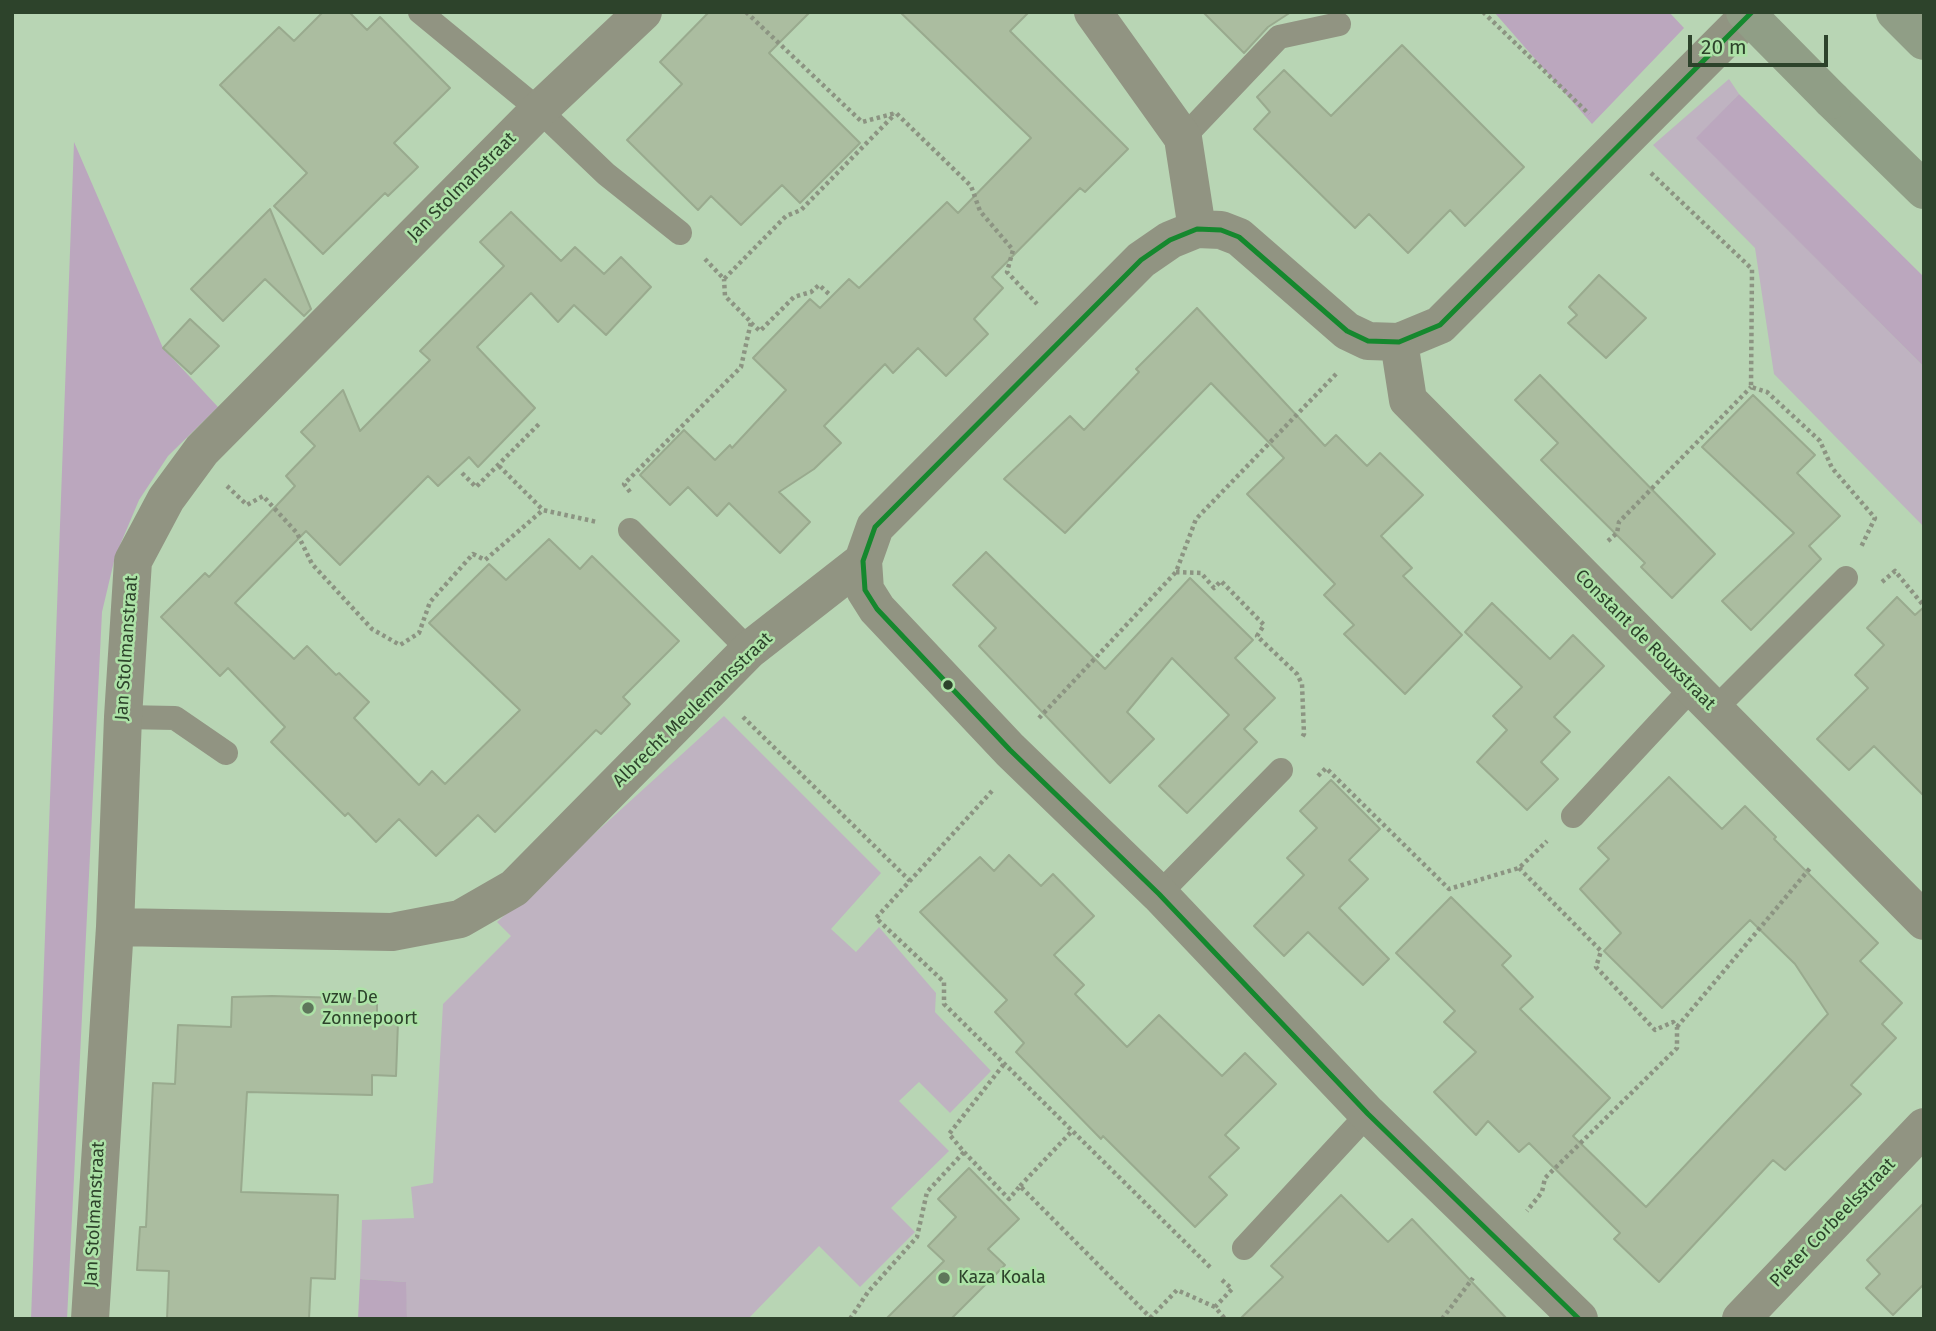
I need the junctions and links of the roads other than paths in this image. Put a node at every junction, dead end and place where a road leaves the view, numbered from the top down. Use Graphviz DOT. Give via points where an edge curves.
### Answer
graph roads {
  1 [pos="420,12"];
  2 [pos="643,12"];
  3 [pos="1093,12"];
  4 [pos="1745,12"];
  5 [pos="1752,12"];
  6 [pos="1339,24"];
  7 [pos="539,110"];
  8 [pos="1183,138"];
  9 [pos="1924,190"];
  10 [pos="1197,229"];
  11 [pos="680,233"];
  12 [pos="1383,341"];
  13 [pos="630,530"];
  14 [pos="863,561"];
  15 [pos="1846,578"];
  16 [pos="749,650"];
  17 [pos="1703,699"];
  18 [pos="123,717"];
  19 [pos="226,753"];
  20 [pos="1286,762"];
  21 [pos="1573,816"];
  22 [pos="1159,894"];
  23 [pos="1924,921"];
  24 [pos="115,926"];
  25 [pos="1368,1114"];
  26 [pos="1924,1127"];
  27 [pos="1244,1248"];
  28 [pos="90,1319"];
  29 [pos="1579,1319"];
  30 [pos="1741,1319"];
  1 -- 7 [label="lane"];
  2 -- 7 [label="street, Jan Stolmanstraat"];
  3 -- 8 [label="street"];
  4 -- 9 [label="highway, bridge"];
  5 -- 12 [label="street" via="1440,325"];
  6 -- 8 [label="lane" via="1279,37"];
  7 -- 11 [label="lane" via="606,174"];
  7 -- 18 [label="street, Jan Stolmanstraat" via="196,457 166,499 133,561"];
  8 -- 10 [label="street"];
  10 -- 12 [label="street" via="1221,230 1239,237 1347,331"];
  10 -- 14 [label="street" via="1141,260 875,527"];
  12 -- 17 [label="street, Constant de Rouxstraat" via="1408,400"];
  13 -- 16 [label="lane"];
  14 -- 16 [label="street, Albrecht Meulemansstraat"];
  14 -- 22 [label="street" via="865,590 877,610 1016,755"];
  15 -- 17 [label="lane"];
  16 -- 24 [label="street, Albrecht Meulemansstraat" via="514,888 460,919 392,932"];
  17 -- 21 [label="lane"];
  17 -- 23 [label="street, Constant de Rouxstraat"];
  18 -- 19 [label="lane" via="175,718"];
  18 -- 24 [label="street, Jan Stolmanstraat"];
  20 -- 22 [label="lane"];
  22 -- 25 [label="street"];
  24 -- 28 [label="street, Jan Stolmanstraat"];
  25 -- 27 [label="lane"];
  25 -- 29 [label="street"];
  26 -- 30 [label="street, Pieter Corbeelsstraat"];
}
